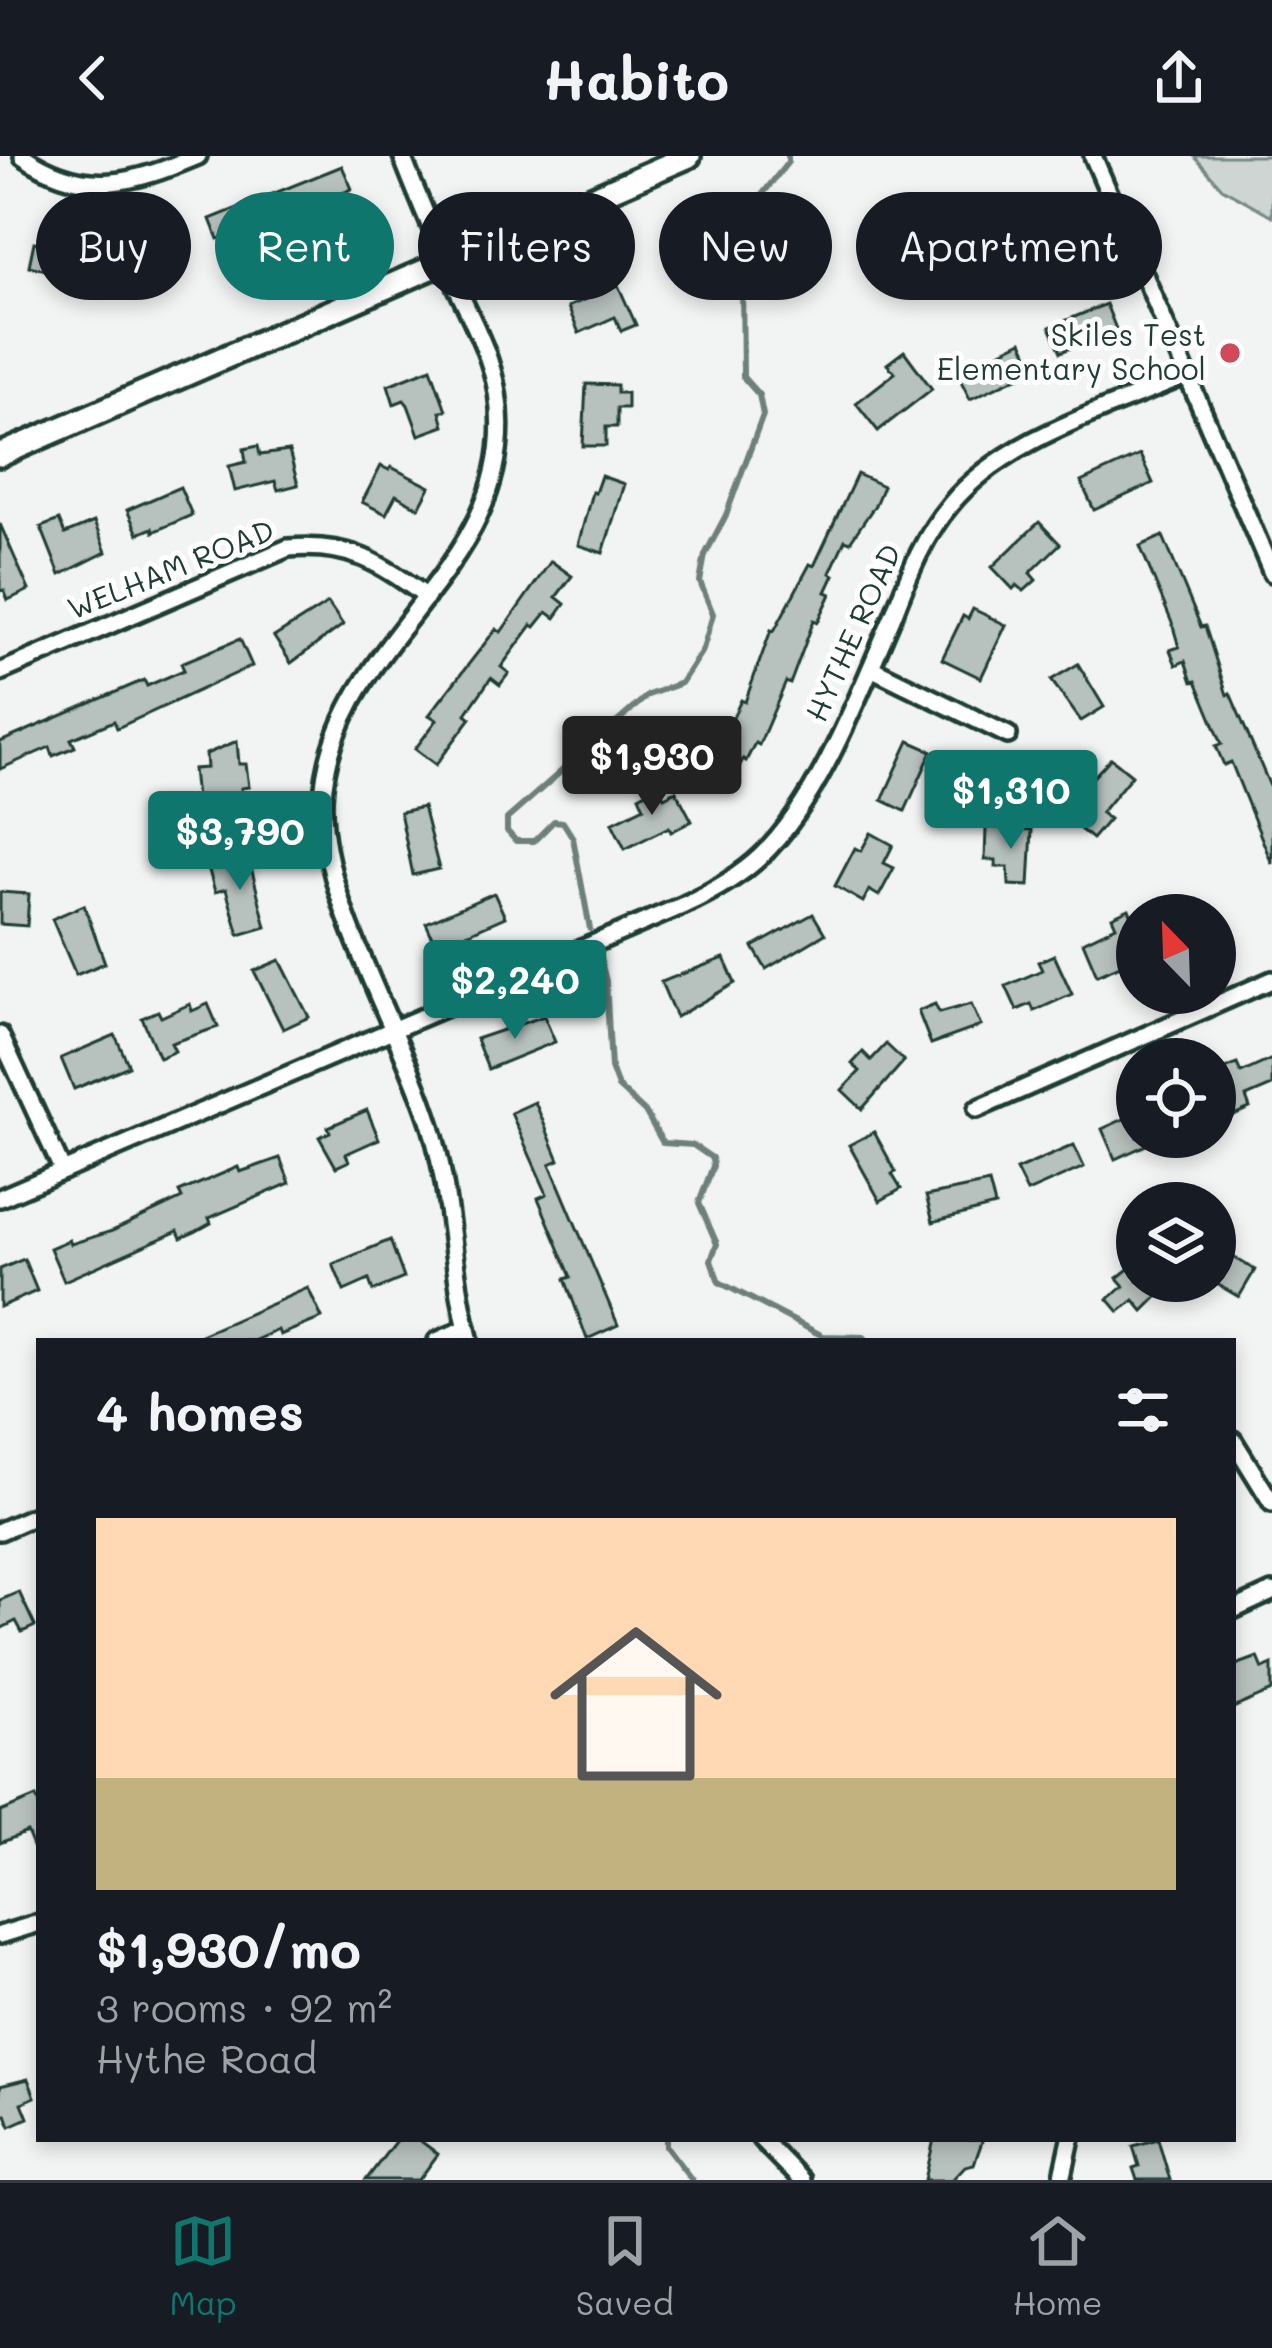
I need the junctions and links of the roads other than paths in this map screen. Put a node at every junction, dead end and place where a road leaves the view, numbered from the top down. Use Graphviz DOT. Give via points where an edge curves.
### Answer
graph roads {
  1 [pos="23,156"];
  2 [pos="198,156"];
  3 [pos="402,156"];
  4 [pos="689,156"];
  5 [pos="1093,156"];
  6 [pos="606,192"];
  7 [pos="418,193"];
  8 [pos="418,274"];
  9 [pos="463,300"];
  10 [pos="1187,375"];
  11 [pos="0,455"];
  12 [pos="1272,573"];
  13 [pos="428,597"];
  14 [pos="871,668"];
  15 [pos="0,671"];
  16 [pos="1008,735"];
  17 [pos="1272,980"];
  18 [pos="394,1030"];
  19 [pos="0,1034"];
  20 [pos="977,1109"];
  21 [pos="63,1171"];
  22 [pos="0,1198"];
  23 [pos="468,1335"];
  24 [pos="1236,1446"];
  25 [pos="1272,1503"];
  26 [pos="36,1515"];
  27 [pos="0,1531"];
  28 [pos="1272,1592"];
  29 [pos="1236,1609"];
  30 [pos="36,1924"];
  31 [pos="0,1935"];
  32 [pos="764,2142"];
  33 [pos="1070,2142"];
  34 [pos="801,2180"];
  35 [pos="1062,2180"];
  1 -- 2 [label="street" via="53,174 97,183 133,181"];
  3 -- 7 [label="street"];
  4 -- 6 [label="main road"];
  5 -- 10 [label="street"];
  8 -- 11 [label="main road"];
  9 -- 13 [label="street" via="490,364 499,443 479,520"];
  10 -- 12 [label="street"];
  10 -- 14 [label="street, HYTHE ROAD" via="1028,444 968,486 921,548"];
  13 -- 15 [label="street, WELHAM ROAD" via="365,556 288,548"];
  13 -- 18 [label="street" via="350,701 324,796 334,876"];
  14 -- 16 [label="street"];
  14 -- 18 [label="street, HYTHE ROAD" via="805,800 744,870 684,905"];
  17 -- 20 [label="street"];
  18 -- 21 [label="street, HYTHE ROAD"];
  18 -- 23 [label="street" via="437,1151"];
  19 -- 21 [label="street"];
  21 -- 22 [label="street, HYTHE ROAD"];
  24 -- 25 [label="street"];
  26 -- 27 [label="street"];
  28 -- 29 [label="street"];
  30 -- 31 [label="street"];
  32 -- 34 [label="street"];
  33 -- 35 [label="street"];
}
